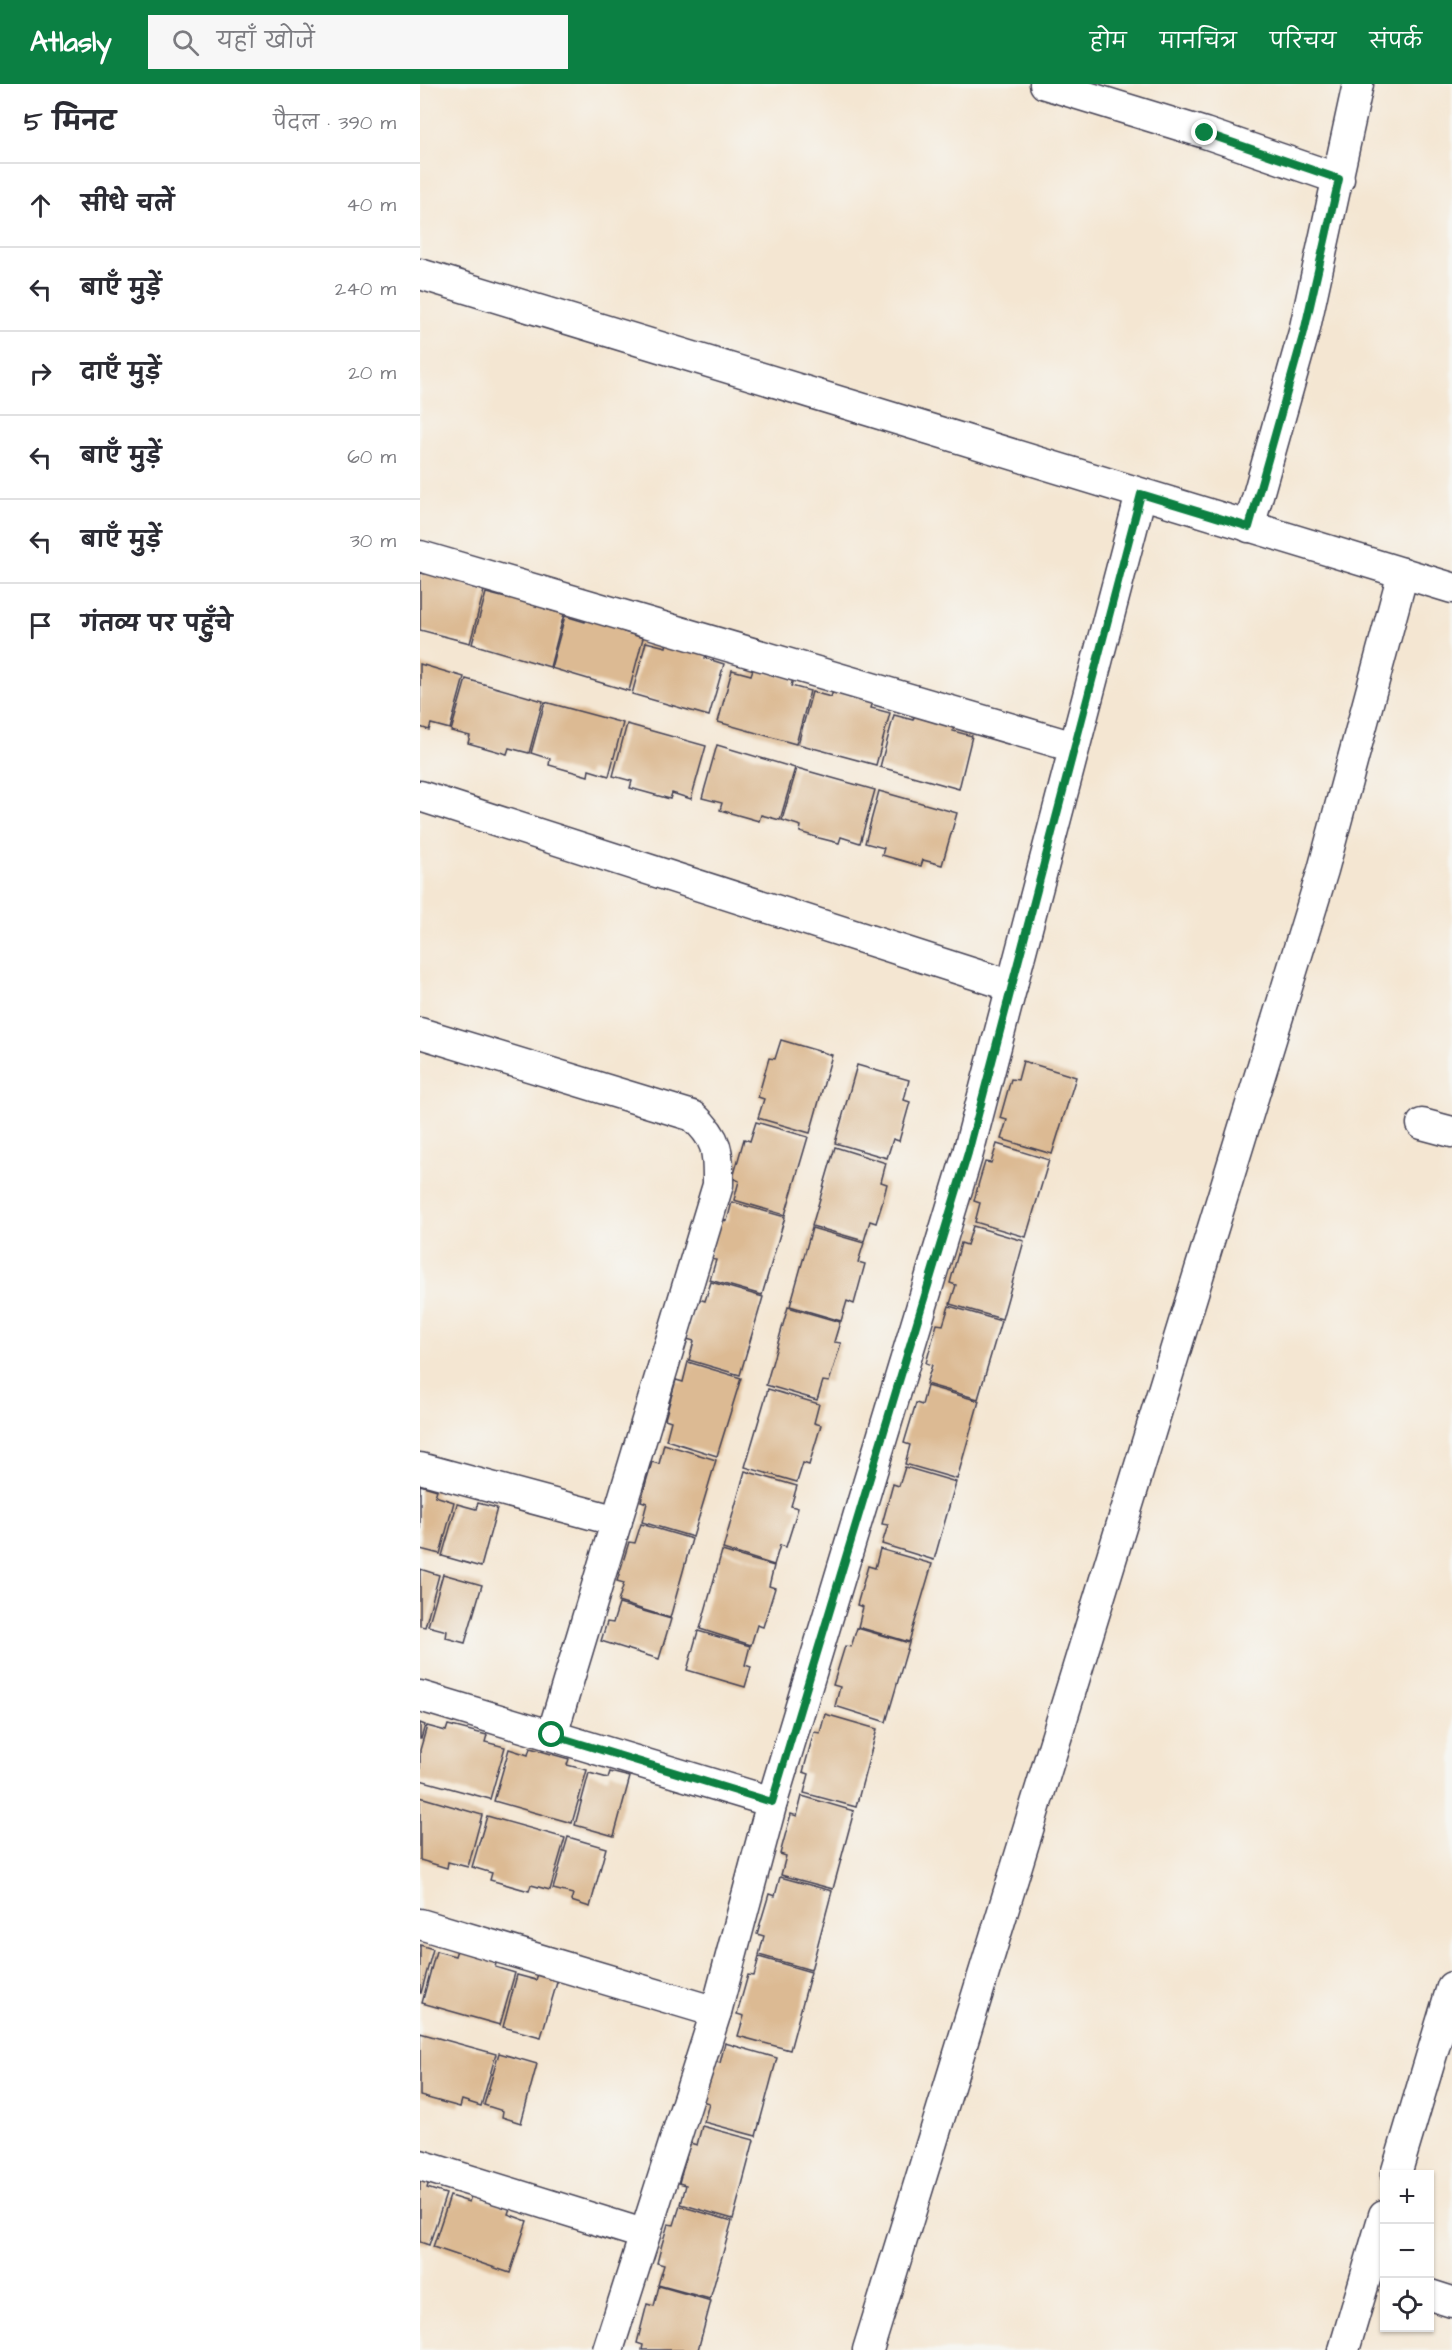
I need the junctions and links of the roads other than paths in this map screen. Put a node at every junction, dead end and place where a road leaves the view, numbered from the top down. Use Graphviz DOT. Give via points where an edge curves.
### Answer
graph roads {
  1 [pos="1045,84"];
  2 [pos="1358,84"];
  3 [pos="1085,90"];
  4 [pos="1339,179"];
  5 [pos="420,274"];
  6 [pos="1141,494"];
  7 [pos="1249,527"];
  8 [pos="420,556"];
  9 [pos="1403,573"];
  10 [pos="1452,588"];
  11 [pos="1074,747"];
  12 [pos="420,796"];
  13 [pos="1012,986"];
  14 [pos="420,1033"];
  15 [pos="1422,1124"];
  16 [pos="1452,1132"];
  17 [pos="420,1468"];
  18 [pos="617,1521"];
  19 [pos="420,1696"];
  20 [pos="552,1735"];
  21 [pos="772,1802"];
  22 [pos="420,1924"];
  23 [pos="1452,1987"];
  24 [pos="716,2012"];
  25 [pos="420,2166"];
  26 [pos="1397,2170"];
  27 [pos="1383,2224"];
  28 [pos="643,2234"];
  29 [pos="1375,2280"];
  30 [pos="1434,2296"];
  31 [pos="1452,2302"];
  32 [pos="608,2350"];
  33 [pos="868,2350"];
  34 [pos="1344,2350"];
  1 -- 3 [label="street"];
  2 -- 4 [label="street"];
  3 -- 4 [label="street"];
  4 -- 7 [label="street" via="1304,332"];
  5 -- 6 [label="street"];
  6 -- 7 [label="street"];
  6 -- 11 [label="street"];
  7 -- 9 [label="street"];
  8 -- 11 [label="street"];
  9 -- 10 [label="street"];
  9 -- 33 [label="street" via="1323,870"];
  11 -- 13 [label="street"];
  12 -- 13 [label="street"];
  13 -- 21 [label="street" via="965,1164"];
  14 -- 18 [label="street" via="693,1116 709,1130 718,1151 718,1185"];
  15 -- 16 [label="street"];
  17 -- 18 [label="street"];
  18 -- 20 [label="street"];
  19 -- 20 [label="street"];
  20 -- 21 [label="street"];
  21 -- 24 [label="street"];
  22 -- 24 [label="street"];
  23 -- 26 [label="street"];
  24 -- 28 [label="street"];
  25 -- 28 [label="street"];
  27 -- 29 [label="street"];
  28 -- 32 [label="street"];
  29 -- 34 [label="street"];
  30 -- 31 [label="street"];
}
